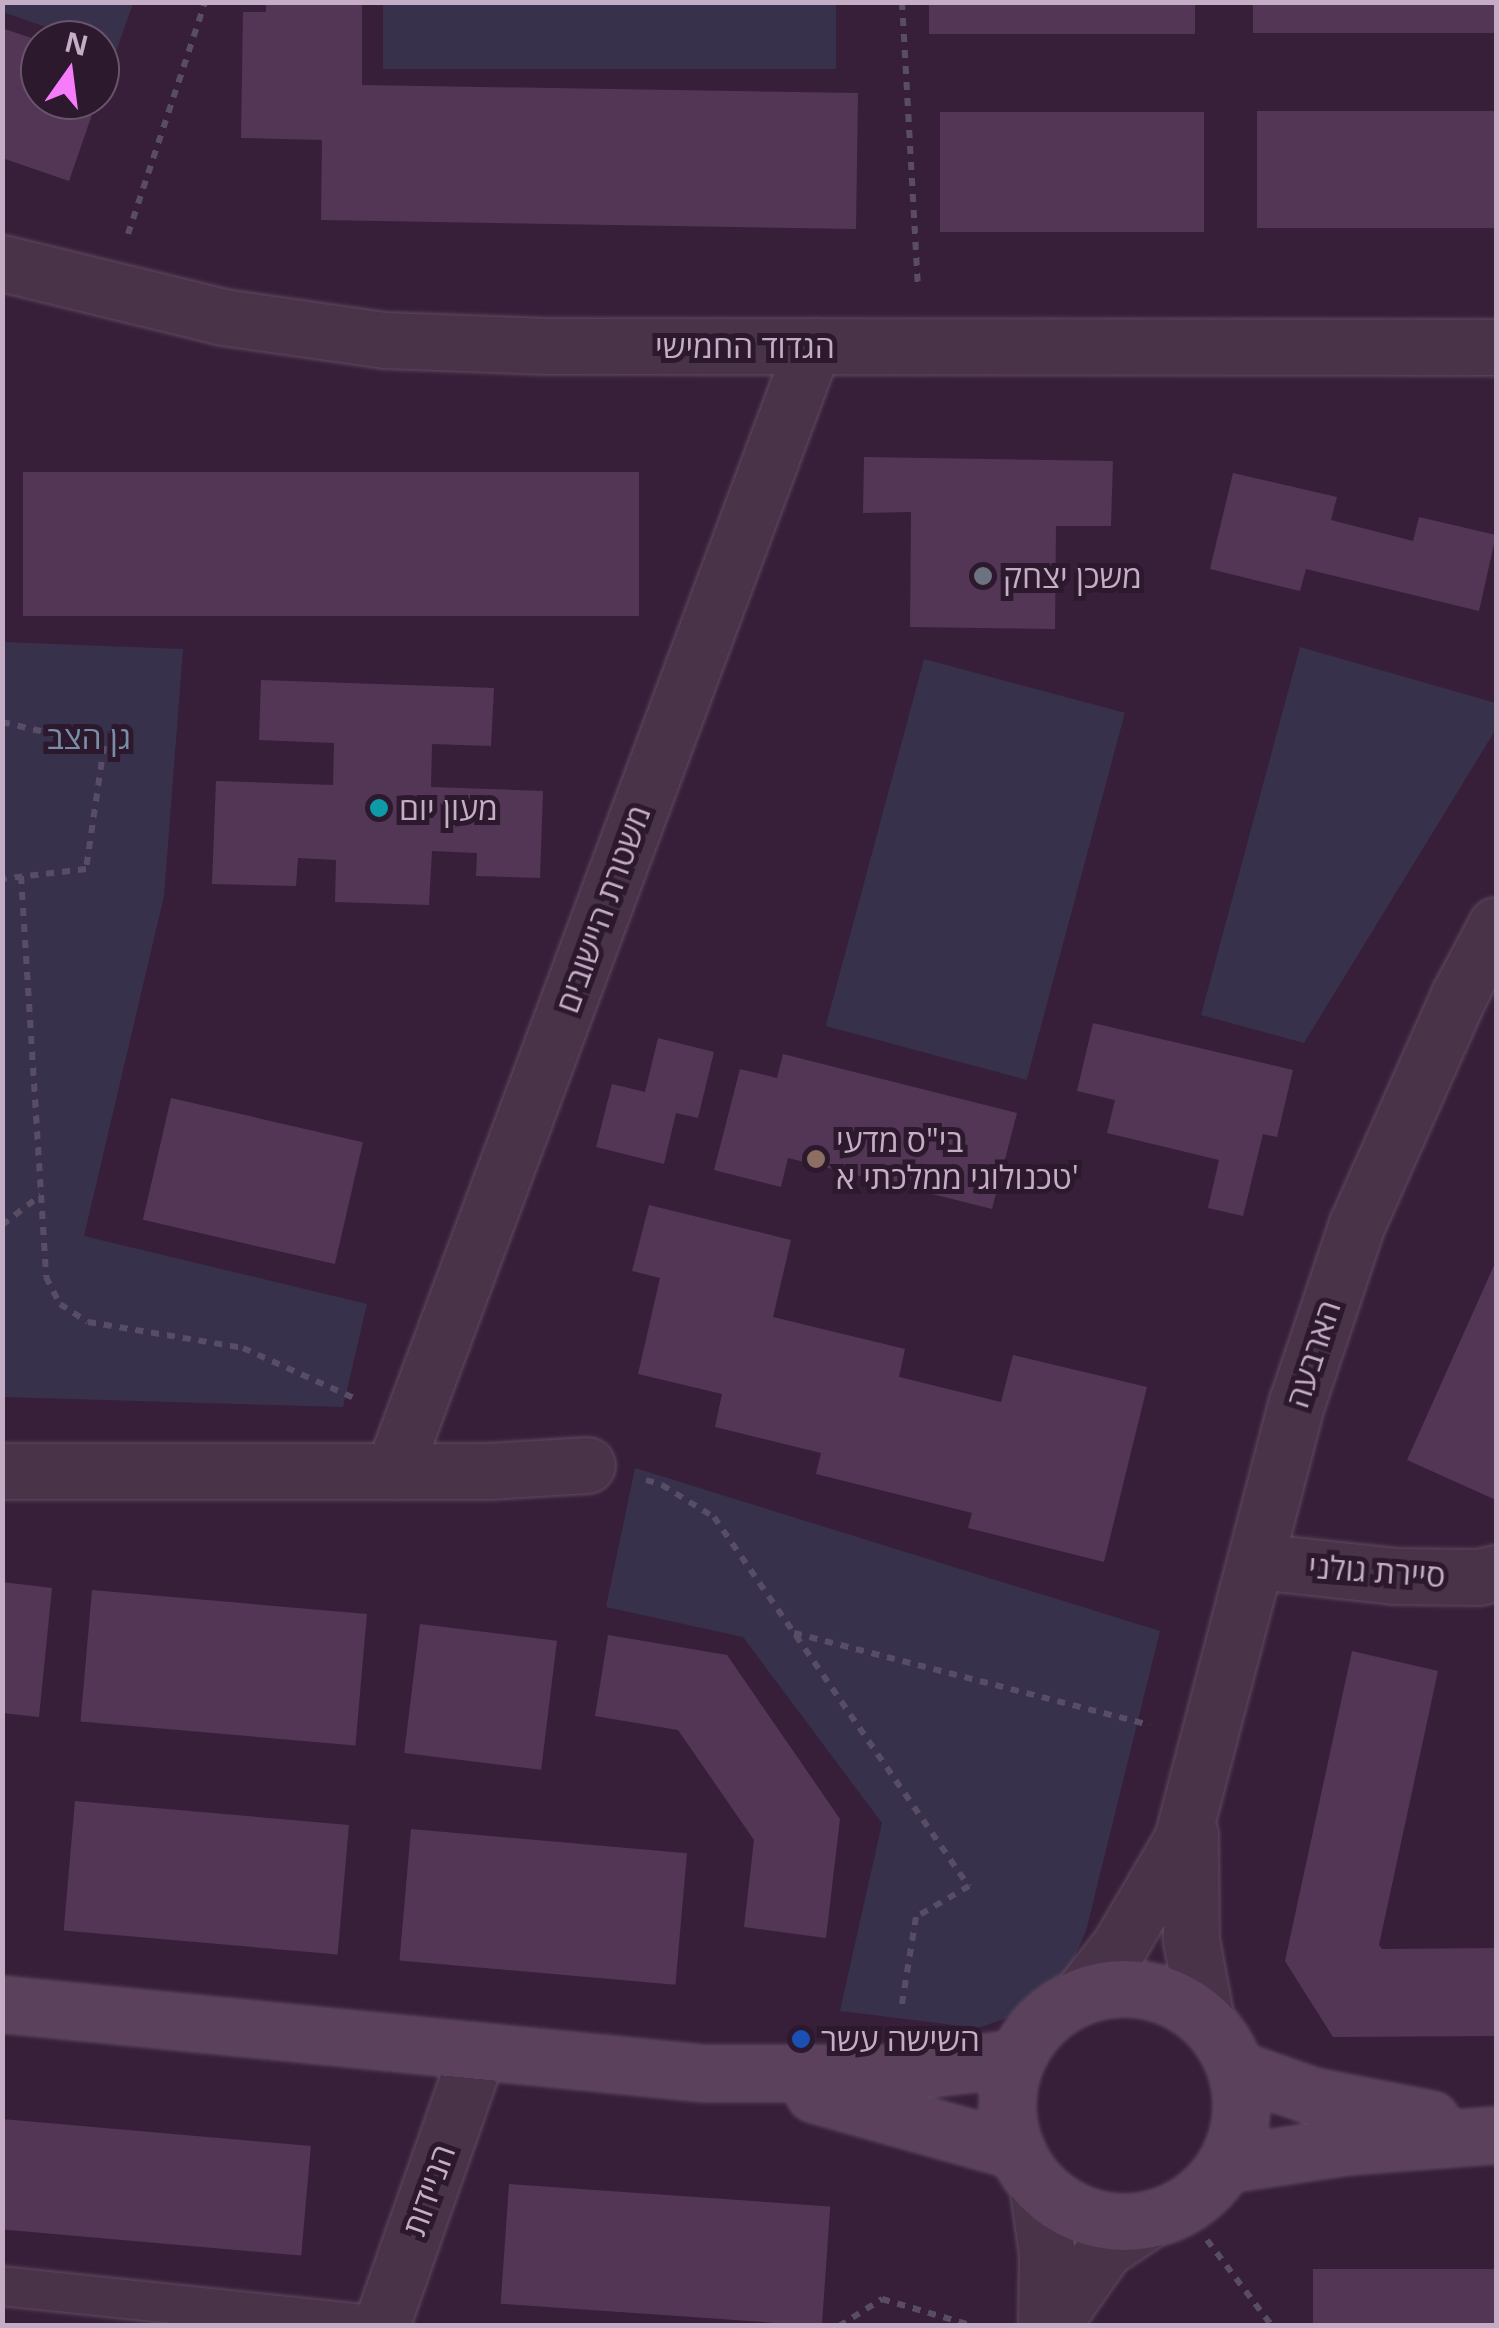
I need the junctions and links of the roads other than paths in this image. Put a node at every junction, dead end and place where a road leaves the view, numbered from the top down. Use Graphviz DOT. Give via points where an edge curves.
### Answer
graph roads {
  1 [pos="2,263"];
  2 [pos="813,346"];
  3 [pos="1496,347"];
  4 [pos="1496,926"];
  5 [pos="402,1448"];
  6 [pos="587,1465"];
  7 [pos="2,1471"];
  8 [pos="1257,1561"];
  9 [pos="1496,1573"];
  10 [pos="1194,1806"];
  11 [pos="1081,1995"];
  12 [pos="2,2004"];
  13 [pos="1206,2020"];
  14 [pos="477,2054"];
  15 [pos="1016,2058"];
  16 [pos="1236,2069"];
  17 [pos="704,2073"];
  18 [pos="1496,2127"];
  19 [pos="1496,2135"];
  20 [pos="1226,2164"];
  21 [pos="1027,2168"];
  22 [pos="1166,2213"];
  23 [pos="2,2286"];
  24 [pos="380,2326"];
  25 [pos="1049,2326"];
  1 -- 2 [label="street, הגדוד החמישי" via="223,317 385,340"];
  2 -- 3 [label="street, הגדוד החמישי"];
  2 -- 5 [label="street, משטרת היישובים"];
  4 -- 8 [label="street, הארבעה" via="1458,995 1357,1224 1296,1402"];
  5 -- 6 [label="street"];
  5 -- 7 [label="street"];
  8 -- 9 [label="street, סיירת גולני" via="1394,1576"];
  8 -- 10 [label="street, הארבעה"];
  10 -- 11 [label="street, הארבעה" via="1146,1903"];
  10 -- 13 [label="street, הארבעה" via="1191,1940"];
  11 -- 13 [label="street" via="1147,1990 1178,2000"];
  11 -- 15 [label="street" via="1054,2010"];
  12 -- 14 [label="street"];
  13 -- 16 [label="street"];
  14 -- 17 [label="street"];
  14 -- 24 [label="street, הניידות"];
  15 -- 17 [label="street" via="891,2073"];
  15 -- 21 [label="street" via="1007,2089 1008,2121"];
  16 -- 18 [label="street" via="1346,2104"];
  16 -- 20 [label="street" via="1239,2134"];
  17 -- 21 [label="street" via="856,2104"];
  19 -- 20 [label="street"];
  20 -- 22 [label="street" via="1208,2188"];
  21 -- 22 [label="street" via="1061,2204 1089,2216 1119,2222"];
  21 -- 25 [label="street" via="1047,2254"];
  22 -- 25 [label="street" via="1105,2249"];
  23 -- 24 [label="lane"];
}
